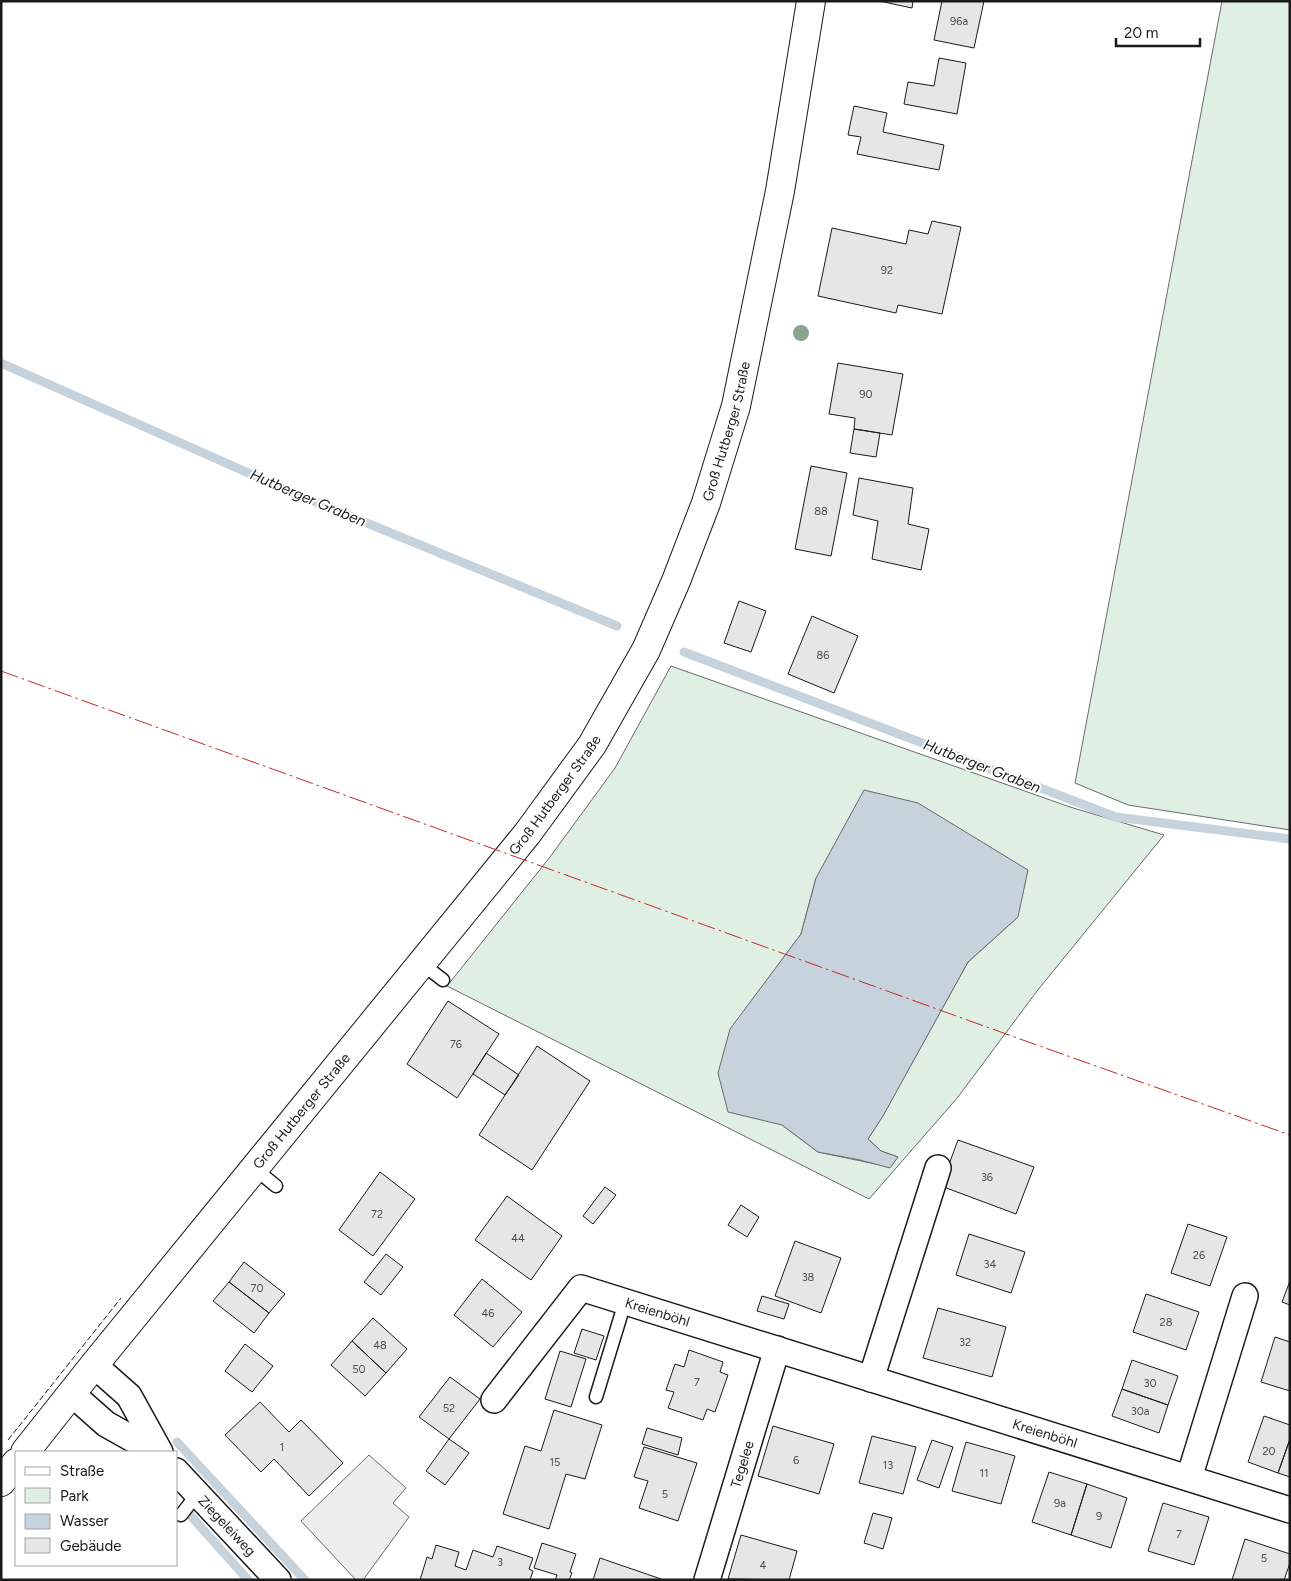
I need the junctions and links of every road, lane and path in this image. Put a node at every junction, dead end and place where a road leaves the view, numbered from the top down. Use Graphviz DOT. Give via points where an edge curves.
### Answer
graph roads {
  1 [pos="811,1"];
  2 [pos="421,963"];
  3 [pos="442,980"];
  4 [pos="254,1168"];
  5 [pos="938,1168"];
  6 [pos="276,1186"];
  7 [pos="1245,1296"];
  8 [pos="625,1302"];
  9 [pos="777,1349"];
  10 [pos="94,1365"];
  11 [pos="871,1379"];
  12 [pos="71,1393"];
  13 [pos="596,1397"];
  14 [pos="494,1400"];
  15 [pos="26,1451"];
  16 [pos="156,1451"];
  17 [pos="157,1451"];
  18 [pos="15,1464"];
  19 [pos="178,1473"];
  20 [pos="1189,1478"];
  21 [pos="1,1482"];
  22 [pos="198,1493"];
  23 [pos="1290,1510"];
  24 [pos="181,1514"];
  25 [pos="278,1580"];
  26 [pos="707,1580"];
  1 -- 2 [label="main road, Groß Hutberger Straße" via="780,191 736,406 706,503 676,581 646,650 592,745 527,834"];
  2 -- 3 [label="lane"];
  2 -- 4 [label="main road, Groß Hutberger Straße"];
  4 -- 6 [label="lane"];
  4 -- 10 [label="main road, Groß Hutberger Straße"];
  5 -- 11 [label="street"];
  7 -- 20 [label="street"];
  8 -- 9 [label="street, Kreienböhl"];
  8 -- 13 [label="lane"];
  8 -- 14 [label="street, Kreienböhl" via="581,1288"];
  9 -- 11 [label="street, Kreienböhl"];
  9 -- 26 [label="street, Tegelee"];
  10 -- 12 [label="main road, Groß Hutberger Straße"];
  10 -- 17 [label="street" via="129,1396"];
  11 -- 20 [label="street, Kreienböhl"];
  12 -- 15 [label="main road, Groß Hutberger Straße"];
  12 -- 16 [label="street" via="106,1424"];
  18 -- 21 [label="main road"];
  19 -- 22 [label="street, Ziegeleiweg"];
  20 -- 23 [label="street, Kreienböhl"];
  22 -- 24 [label="lane"];
  22 -- 25 [label="street, Ziegeleiweg"];
}
